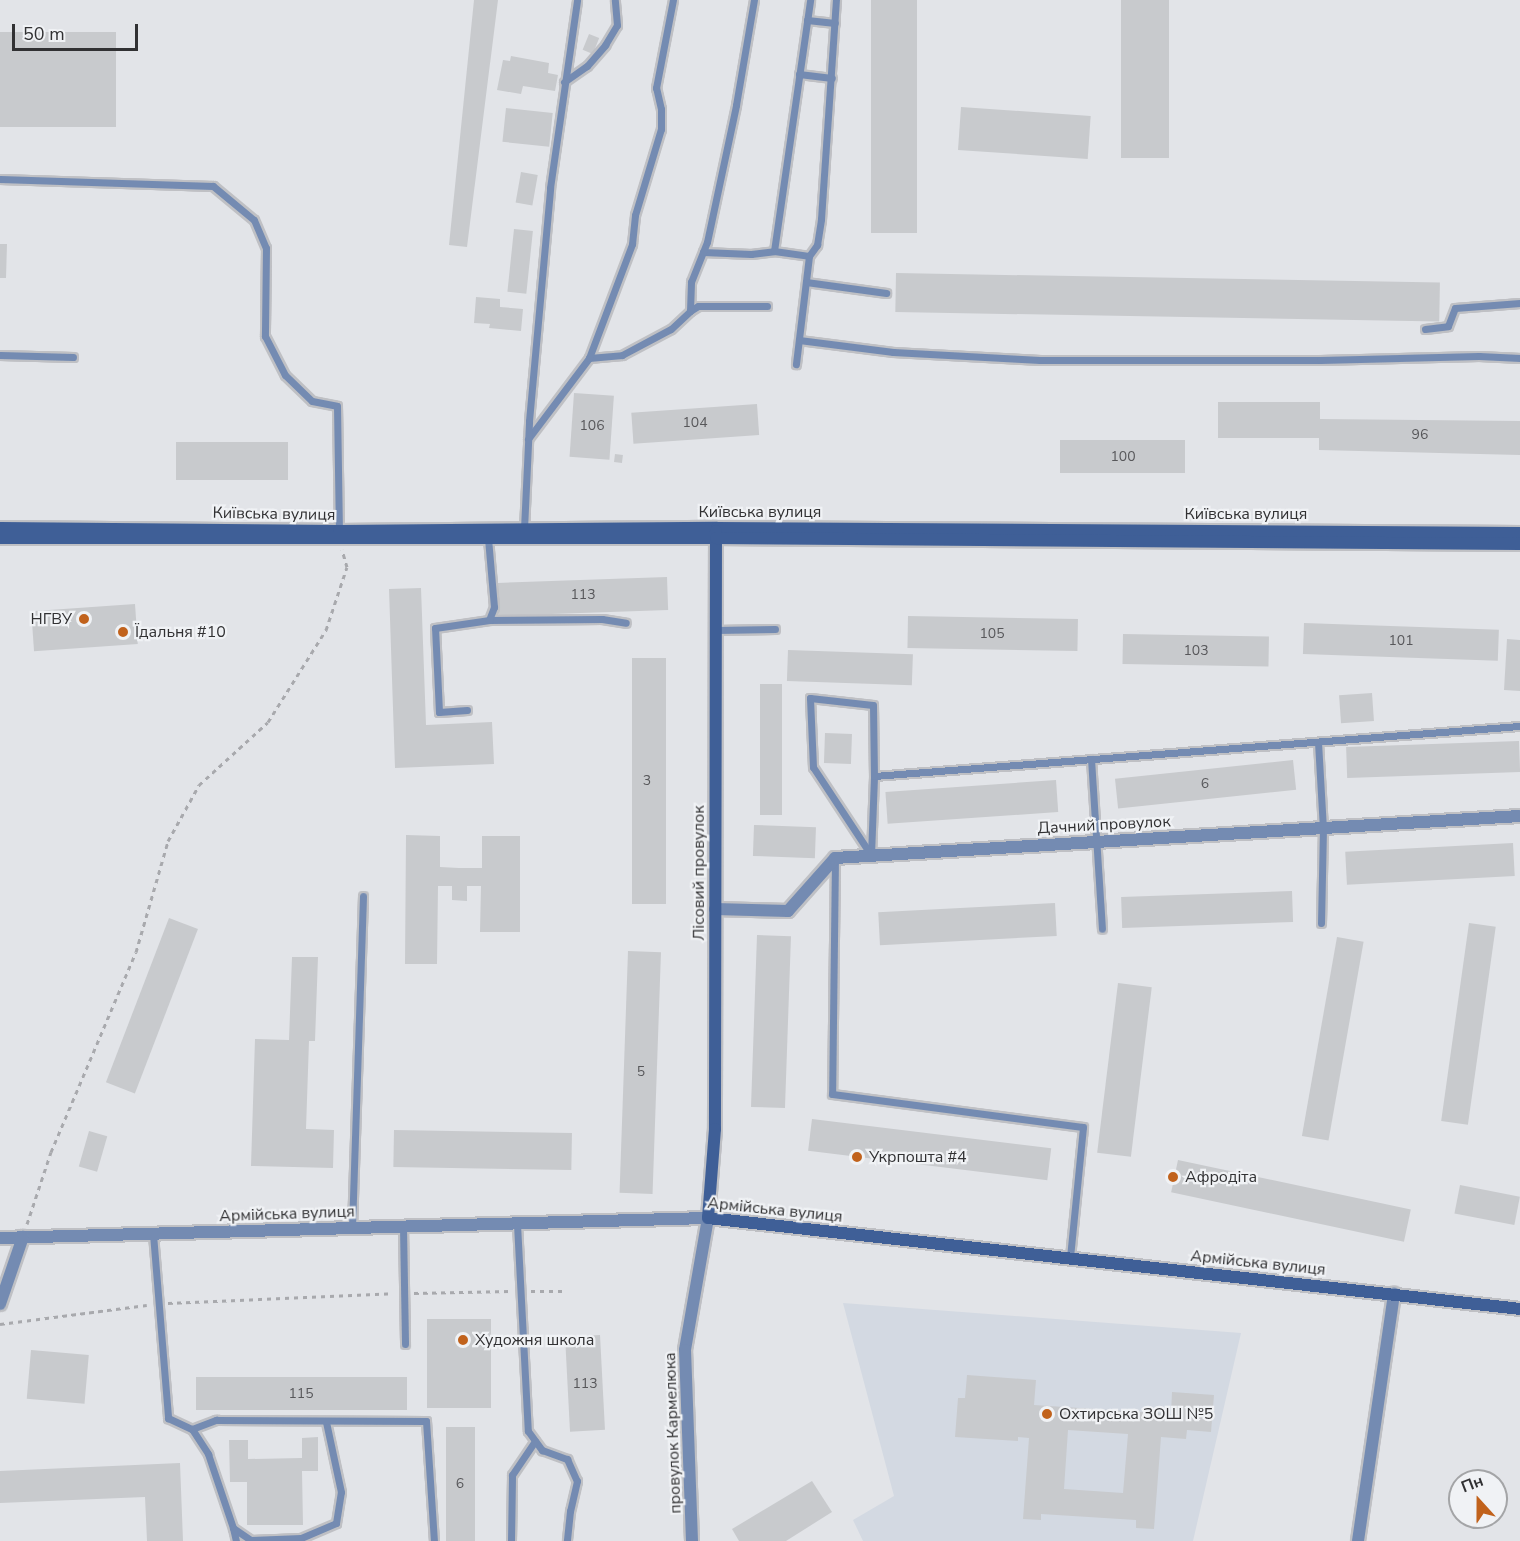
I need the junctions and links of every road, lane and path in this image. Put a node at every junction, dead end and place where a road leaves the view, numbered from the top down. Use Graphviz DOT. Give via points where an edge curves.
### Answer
graph roads {
  1 [pos="577,0"];
  2 [pos="615,0"];
  3 [pos="673,0"];
  4 [pos="754,0"];
  5 [pos="810,0"];
  6 [pos="836,0"];
  7 [pos="807,20"];
  8 [pos="835,23"];
  9 [pos="799,74"];
  10 [pos="832,78"];
  11 [pos="564,82"];
  12 [pos="0,179"];
  13 [pos="774,251"];
  14 [pos="703,252"];
  15 [pos="809,256"];
  16 [pos="806,282"];
  17 [pos="886,293"];
  18 [pos="1520,303"];
  19 [pos="767,306"];
  20 [pos="690,310"];
  21 [pos="1425,329"];
  22 [pos="799,340"];
  23 [pos="0,355"];
  24 [pos="74,357"];
  25 [pos="589,358"];
  26 [pos="1520,358"];
  27 [pos="796,364"];
  28 [pos="528,439"];
  29 [pos="0,528"];
  30 [pos="524,529"];
  31 [pos="716,533"];
  32 [pos="1520,533"];
  33 [pos="339,535"];
  34 [pos="0,538"];
  35 [pos="488,539"];
  36 [pos="1520,544"];
  37 [pos="489,620"];
  38 [pos="626,623"];
  39 [pos="776,629"];
  40 [pos="716,630"];
  41 [pos="467,711"];
  42 [pos="1520,726"];
  43 [pos="1318,742"];
  44 [pos="1091,759"];
  45 [pos="874,776"];
  46 [pos="1520,816"];
  47 [pos="1323,828"];
  48 [pos="1096,842"];
  49 [pos="871,855"];
  50 [pos="835,858"];
  51 [pos="363,896"];
  52 [pos="715,909"];
  53 [pos="1321,923"];
  54 [pos="1102,928"];
  55 [pos="708,1218"];
  56 [pos="517,1224"];
  57 [pos="403,1227"];
  58 [pos="352,1228"];
  59 [pos="153,1234"];
  60 [pos="23,1237"];
  61 [pos="0,1238"];
  62 [pos="1070,1258"];
  63 [pos="522,1291"];
  64 [pos="564,1291"];
  65 [pos="404,1293"];
  66 [pos="1394,1294"];
  67 [pos="0,1304"];
  68 [pos="159,1304"];
  69 [pos="1520,1309"];
  70 [pos="0,1324"];
  71 [pos="405,1344"];
  72 [pos="326,1422"];
  73 [pos="192,1429"];
  74 [pos="535,1441"];
  75 [pos="233,1528"];
  76 [pos="236,1541"];
  77 [pos="434,1541"];
  78 [pos="511,1541"];
  79 [pos="567,1541"];
  80 [pos="692,1541"];
  81 [pos="1358,1541"];
  1 -- 11 [label="lane"];
  2 -- 11 [label="lane" via="617,25 605,45 587,66"];
  3 -- 25 [label="lane" via="656,88 660,129 638,204 632,244"];
  4 -- 14 [label="lane" via="734,116"];
  5 -- 7 [label="lane"];
  6 -- 8 [label="lane"];
  7 -- 8 [label="lane"];
  7 -- 9 [label="lane"];
  8 -- 10 [label="lane"];
  9 -- 10 [label="lane"];
  9 -- 13 [label="lane"];
  10 -- 15 [label="lane" via="821,219 817,245"];
  11 -- 28 [label="lane" via="550,188"];
  12 -- 33 [label="lane" via="213,186 254,220 266,248 265,336 285,375 312,401 336,406"];
  13 -- 14 [label="lane"];
  13 -- 15 [label="lane"];
  14 -- 20 [label="lane" via="691,282"];
  15 -- 16 [label="lane"];
  16 -- 17 [label="lane"];
  16 -- 22 [label="lane"];
  18 -- 21 [label="lane" via="1455,308 1448,326"];
  19 -- 20 [label="lane" via="698,306"];
  20 -- 25 [label="lane" via="670,329 622,356"];
  22 -- 26 [label="lane" via="893,352 1040,360"];
  22 -- 27 [label="lane"];
  23 -- 24 [label="lane"];
  25 -- 28 [label="lane"];
  28 -- 30 [label="lane"];
  29 -- 33 [label="main road, Київська вулиця"];
  30 -- 31 [label="main road, Київська вулиця"];
  30 -- 33 [label="main road, Київська вулиця"];
  31 -- 32 [label="main road, Київська вулиця"];
  31 -- 35 [label="main road, Київська вулиця"];
  31 -- 36 [label="main road, Київська вулиця"];
  31 -- 40 [label="main road, Лісовий провулок"];
  33 -- 34 [label="main road, Київська вулиця"];
  33 -- 35 [label="main road, Київська вулиця"];
  33 -- 60 [label="path" via="347,567 326,630 268,722 199,785 168,841 136,952 51,1152"];
  35 -- 37 [label="lane" via="494,607"];
  37 -- 38 [label="lane"];
  37 -- 41 [label="lane" via="435,628 438,712"];
  39 -- 40 [label="lane"];
  40 -- 52 [label="main road, Лісовий провулок"];
  42 -- 43 [label="lane"];
  43 -- 44 [label="lane"];
  43 -- 47 [label="lane"];
  44 -- 45 [label="lane"];
  44 -- 48 [label="lane"];
  45 -- 49 [label="lane"];
  45 -- 49 [label="lane" via="873,705 810,698 813,767"];
  46 -- 47 [label="street, Дачний провулок"];
  47 -- 48 [label="street, Дачний провулок"];
  47 -- 53 [label="lane"];
  48 -- 49 [label="street, Дачний провулок"];
  48 -- 54 [label="lane"];
  49 -- 50 [label="street, Дачний провулок"];
  50 -- 52 [label="street" via="788,911"];
  50 -- 62 [label="lane" via="832,1094 1083,1127"];
  51 -- 58 [label="lane"];
  52 -- 55 [label="main road, Лісовий провулок" via="716,1129"];
  55 -- 56 [label="street, Армійська вулиця"];
  55 -- 62 [label="main road, Армійська вулиця"];
  55 -- 80 [label="street, провулок Кармелюка" via="685,1350"];
  56 -- 57 [label="street, Армійська вулиця"];
  56 -- 63 [label="lane"];
  57 -- 58 [label="street, Армійська вулиця"];
  57 -- 65 [label="lane"];
  58 -- 59 [label="street, Армійська вулиця"];
  59 -- 60 [label="street, Армійська вулиця"];
  59 -- 68 [label="lane"];
  60 -- 61 [label="street, Армійська вулиця"];
  60 -- 67 [label="street"];
  62 -- 66 [label="main road, Армійська вулиця"];
  63 -- 64 [label="path"];
  63 -- 65 [label="path"];
  63 -- 74 [label="lane" via="528,1431"];
  65 -- 68 [label="path"];
  65 -- 71 [label="lane"];
  66 -- 69 [label="main road, Армійська вулиця"];
  66 -- 81 [label="street"];
  68 -- 70 [label="path"];
  68 -- 73 [label="lane" via="168,1418"];
  72 -- 73 [label="lane" via="216,1420"];
  72 -- 75 [label="lane" via="341,1492 336,1523 301,1538 281,1539 251,1540"];
  72 -- 77 [label="lane" via="426,1421"];
  73 -- 75 [label="lane" via="208,1454"];
  74 -- 78 [label="lane" via="512,1475"];
  74 -- 79 [label="lane" via="542,1450 567,1459 577,1481"];
  75 -- 76 [label="lane"];
}
